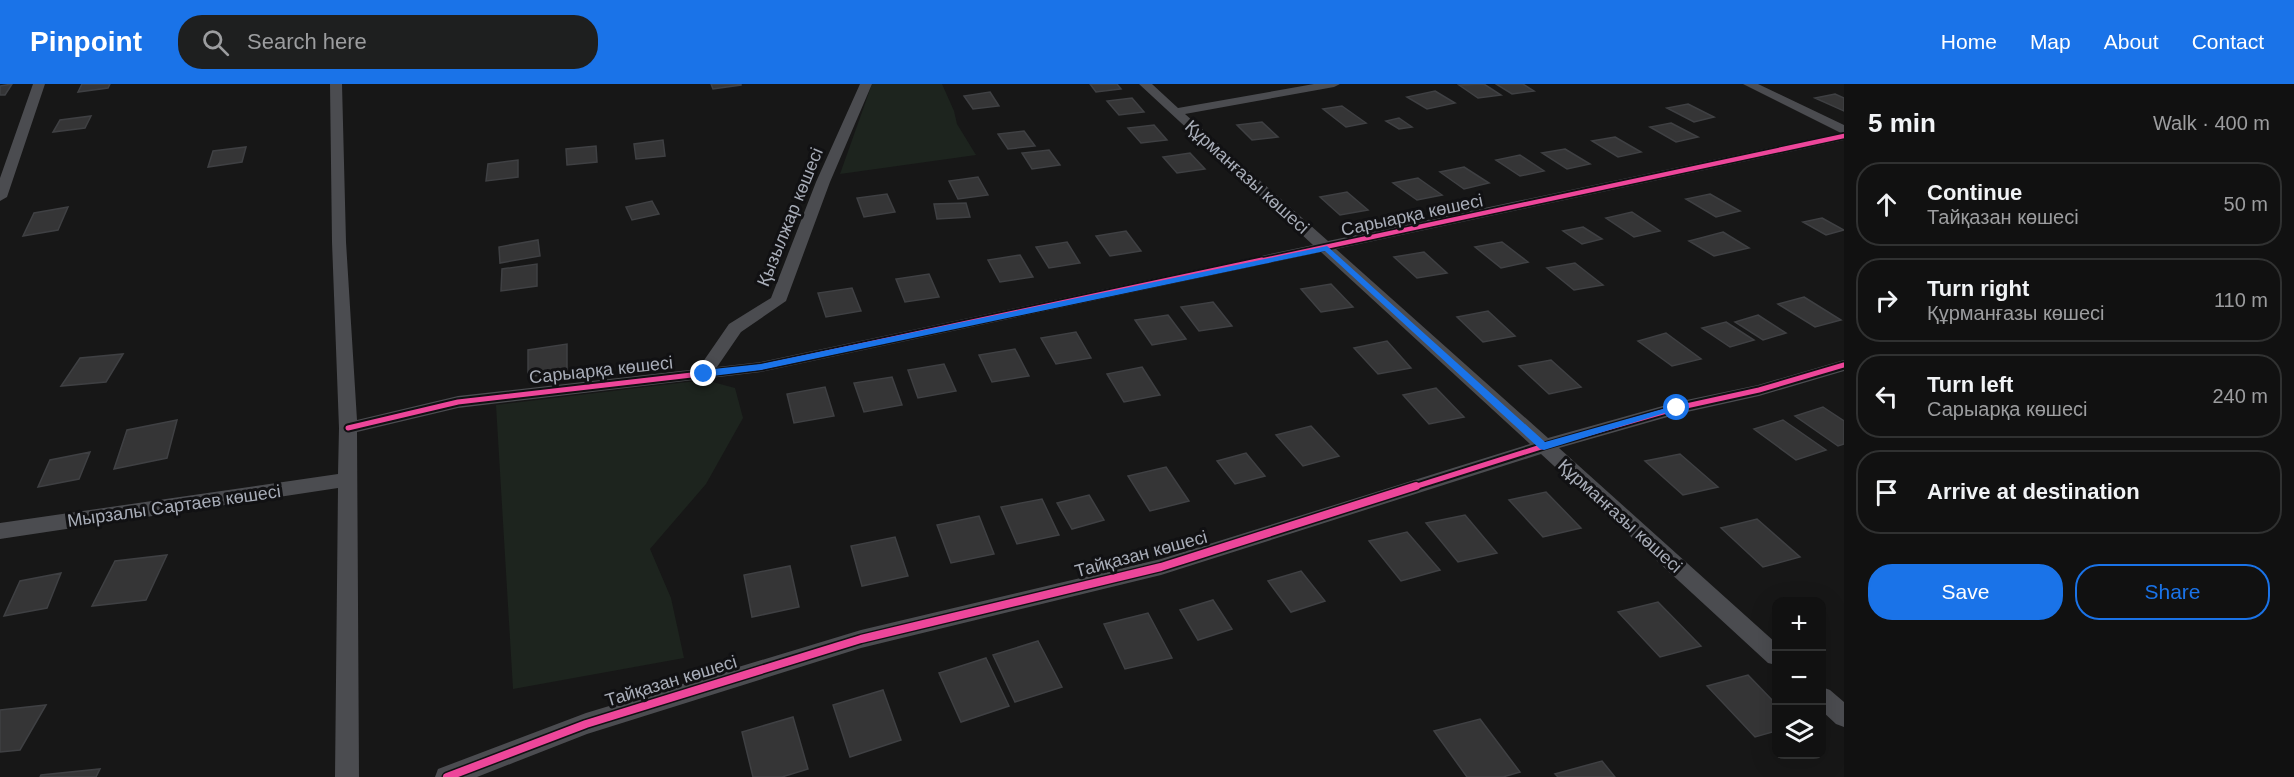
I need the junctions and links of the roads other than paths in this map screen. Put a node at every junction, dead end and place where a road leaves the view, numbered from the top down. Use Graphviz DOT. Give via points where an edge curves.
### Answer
graph roads {
  1 [pos="39,84"];
  2 [pos="336,84"];
  3 [pos="866,84"];
  4 [pos="1145,84"];
  5 [pos="1334,84"];
  6 [pos="1749,84"];
  7 [pos="1176,112"];
  8 [pos="1844,130"];
  9 [pos="1844,136"];
  10 [pos="0,198"];
  11 [pos="1327,248"];
  12 [pos="1844,365"];
  13 [pos="704,374"];
  14 [pos="348,428"];
  15 [pos="1544,446"];
  16 [pos="347,480"];
  17 [pos="0,531"];
  18 [pos="1772,652"];
  19 [pos="1826,701"];
  20 [pos="1844,717"];
  21 [pos="347,777"];
  22 [pos="447,777"];
  1 -- 10 [label="street"];
  2 -- 14 [label="street"];
  3 -- 13 [label="street, Қызылжар көшесі" via="823,182 778,301 735,328"];
  4 -- 7 [label="street, Құрманғазы көшесі"];
  5 -- 7 [label="street"];
  6 -- 8 [label="street"];
  7 -- 11 [label="street, Құрманғазы көшесі"];
  9 -- 11 [label="street, Сарыарқа көшесі"];
  11 -- 13 [label="street, Сарыарқа көшесі" via="761,367"];
  11 -- 15 [label="street, Құрманғазы көшесі"];
  12 -- 15 [label="street, Тайқазан көшесі"];
  13 -- 14 [label="street, Сарыарқа көшесі" via="458,402"];
  14 -- 16 [label="street"];
  15 -- 18 [label="street, Құрманғазы көшесі"];
  15 -- 22 [label="street, Тайқазан көшесі" via="1161,567 861,639 586,724"];
  16 -- 17 [label="street, Мырзалы Сартаев көшесі"];
  16 -- 21 [label="street"];
  19 -- 20 [label="street"];
}
